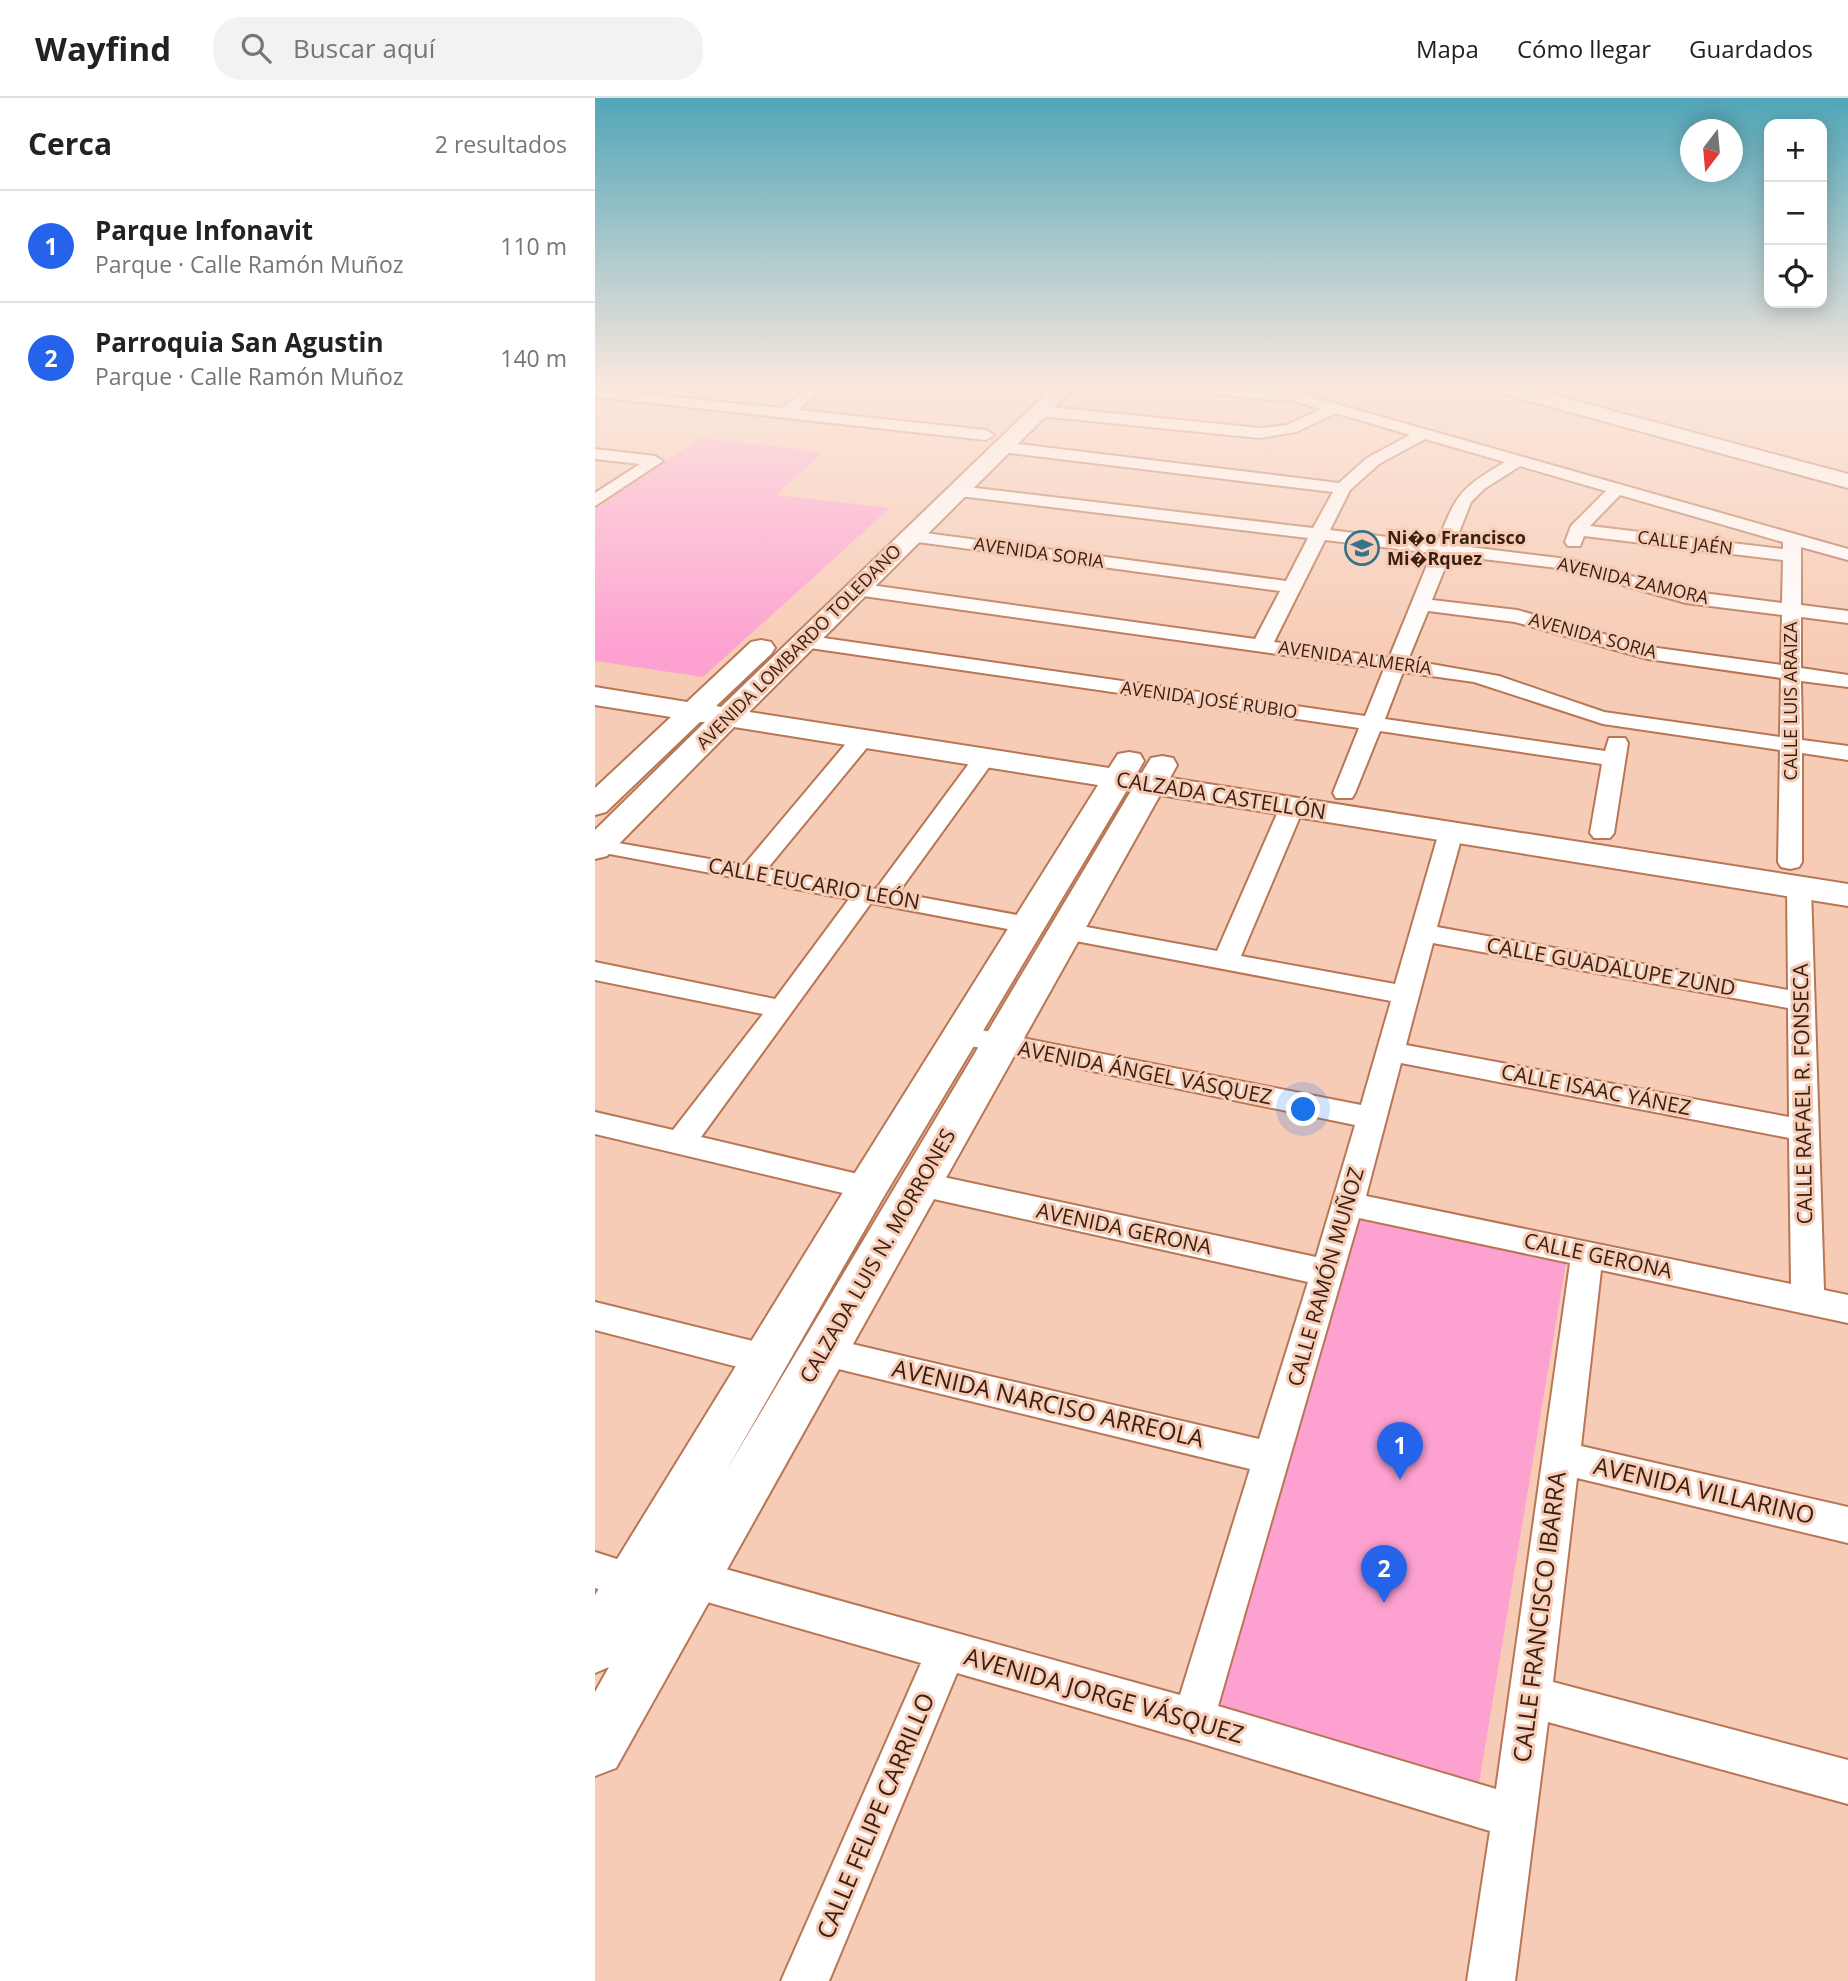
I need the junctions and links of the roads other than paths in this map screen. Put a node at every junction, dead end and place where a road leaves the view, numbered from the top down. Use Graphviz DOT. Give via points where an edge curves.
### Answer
graph roads {
  1 [pos="633,476"];
  2 [pos="948,476"];
  3 [pos="973,476"];
  4 [pos="1253,476"];
  5 [pos="1356,476"];
  6 [pos="1494,476"];
  7 [pos="1573,476"];
  8 [pos="1343,488"];
  9 [pos="1617,489"];
  10 [pos="959,491"];
  11 [pos="923,495"];
  12 [pos="595,501"];
  13 [pos="1577,530"];
  14 [pos="1319,534"];
  15 [pos="910,537"];
  16 [pos="1793,547"];
  17 [pos="866,549"];
  18 [pos="1443,550"];
  19 [pos="1848,555"];
  20 [pos="1567,564"];
  21 [pos="1292,587"];
  22 [pos="824,589"];
  23 [pos="856,589"];
  24 [pos="1421,604"];
  25 [pos="1791,610"];
  26 [pos="1848,617"];
  27 [pos="790,638"];
  28 [pos="1262,645"];
  29 [pos="1397,664"];
  30 [pos="1790,673"];
  31 [pos="595,676"];
  32 [pos="1848,681"];
  33 [pos="595,695"];
  34 [pos="720,706"];
  35 [pos="1620,721"];
  36 [pos="1371,723"];
  37 [pos="862,739"];
  38 [pos="1790,745"];
  39 [pos="1848,753"];
  40 [pos="984,758"];
  41 [pos="1615,759"];
  42 [pos="1140,773"];
  43 [pos="1344,793"];
  44 [pos="595,805"];
  45 [pos="1292,807"];
  46 [pos="1451,832"];
  47 [pos="1602,833"];
  48 [pos="597,847"];
  49 [pos="751,872"];
  50 [pos="1848,872"];
  51 [pos="1795,875"];
  52 [pos="874,895"];
  53 [pos="1848,895"];
  54 [pos="1028,925"];
  55 [pos="1065,931"];
  56 [pos="1423,933"];
  57 [pos="1226,961"];
  58 [pos="595,971"];
  59 [pos="1405,995"];
  60 [pos="1800,1001"];
  61 [pos="782,1010"];
  62 [pos="981,1040"];
  63 [pos="1389,1051"];
  64 [pos="1371,1118"];
  65 [pos="595,1123"];
  66 [pos="1804,1130"];
  67 [pos="680,1143"];
  68 [pos="920,1184"];
  69 [pos="868,1187"];
  70 [pos="1348,1204"];
  71 [pos="1587,1254"];
  72 [pos="1327,1273"];
  73 [pos="1808,1301"];
  74 [pos="1848,1309"];
  75 [pos="595,1316"];
  76 [pos="822,1351"];
  77 [pos="765,1359"];
  78 [pos="1559,1457"];
  79 [pos="1273,1458"];
  80 [pos="1848,1525"];
  81 [pos="615,1576"];
  82 [pos="693,1579"];
  83 [pos="595,1646"];
  84 [pos="946,1652"];
  85 [pos="1531,1697"];
  86 [pos="1193,1720"];
  87 [pos="595,1747"];
  88 [pos="1848,1782"];
  89 [pos="1515,1817"];
  90 [pos="805,1981"];
  91 [pos="1491,1981"];
  1 -- 12 [label="street"];
  2 -- 11 [label="main road, AVENIDA LOMBARDO TOLEDANO"];
  3 -- 10 [label="main road, AVENIDA LOMBARDO TOLEDANO"];
  4 -- 8 [label="street"];
  5 -- 8 [label="street"];
  6 -- 18 [label="street" via="1463,500"];
  7 -- 9 [label="street"];
  8 -- 14 [label="street"];
  9 -- 13 [label="street"];
  9 -- 16 [label="street"];
  10 -- 14 [label="street, AVENIDA ZAMORA"];
  10 -- 15 [label="main road, AVENIDA LOMBARDO TOLEDANO"];
  11 -- 15 [label="main road" via="921,505 902,528"];
  11 -- 17 [label="main road, AVENIDA LOMBARDO TOLEDANO"];
  13 -- 16 [label="street, CALLE JAÉN"];
  13 -- 20 [label="street"];
  14 -- 18 [label="street, AVENIDA ZAMORA"];
  14 -- 21 [label="street"];
  15 -- 21 [label="street, AVENIDA SORIA"];
  15 -- 23 [label="main road, AVENIDA LOMBARDO TOLEDANO"];
  16 -- 19 [label="street"];
  16 -- 25 [label="street, CALLE LUIS ARAIZA"];
  17 -- 22 [label="main road, AVENIDA LOMBARDO TOLEDANO"];
  17 -- 23 [label="main road" via="880,556 859,578"];
  18 -- 20 [label="street, AVENIDA ZAMORA"];
  18 -- 24 [label="street"];
  20 -- 25 [label="street, AVENIDA ZAMORA" via="1667,593"];
  21 -- 28 [label="street"];
  23 -- 27 [label="main road, AVENIDA LOMBARDO TOLEDANO"];
  23 -- 28 [label="street, AVENIDA ALMERÍA"];
  24 -- 29 [label="street"];
  24 -- 30 [label="street, AVENIDA SORIA" via="1524,617 1641,652"];
  25 -- 26 [label="street, AVENIDA ZAMORA"];
  25 -- 30 [label="street, CALLE LUIS ARAIZA"];
  27 -- 34 [label="main road, AVENIDA LOMBARDO TOLEDANO"];
  27 -- 36 [label="street, AVENIDA JOSÉ RUBIO"];
  28 -- 29 [label="street, AVENIDA ALMERÍA"];
  29 -- 35 [label="street, AVENIDA ALMERÍA" via="1487,678 1568,709"];
  29 -- 36 [label="street"];
  30 -- 32 [label="street, AVENIDA SORIA"];
  30 -- 38 [label="street, CALLE LUIS ARAIZA"];
  31 -- 34 [label="main road, CALZADA CASTELLÓN"];
  33 -- 34 [label="main road, CALZADA CASTELLÓN"];
  34 -- 37 [label="main road, CALZADA CASTELLÓN"];
  34 -- 42 [label="main road, CALZADA CASTELLÓN"];
  34 -- 44 [label="main road, AVENIDA LOMBARDO TOLEDANO"];
  34 -- 48 [label="main road, AVENIDA LOMBARDO TOLEDANO"];
  35 -- 38 [label="street, AVENIDA ALMERÍA"];
  35 -- 41 [label="street"];
  36 -- 41 [label="street, AVENIDA JOSÉ RUBIO"];
  36 -- 43 [label="street"];
  37 -- 40 [label="main road, CALZADA CASTELLÓN"];
  37 -- 49 [label="street"];
  38 -- 39 [label="street, AVENIDA ALMERÍA"];
  38 -- 51 [label="street, CALLE LUIS ARAIZA"];
  40 -- 42 [label="main road, CALZADA CASTELLÓN"];
  40 -- 52 [label="street"];
  41 -- 47 [label="street"];
  42 -- 43 [label="main road, CALZADA CASTELLÓN"];
  42 -- 45 [label="main road, CALZADA CASTELLÓN"];
  42 -- 54 [label="main road, CALZADA LUIS N. MORRONES"];
  42 -- 55 [label="main road, CALZADA LUIS N. MORRONES"];
  43 -- 47 [label="main road, CALZADA CASTELLÓN"];
  45 -- 46 [label="main road, CALZADA CASTELLÓN"];
  45 -- 57 [label="street"];
  46 -- 51 [label="main road, CALZADA CASTELLÓN"];
  46 -- 56 [label="street, CALLE RAMÓN MUÑOZ"];
  47 -- 51 [label="main road, CALZADA CASTELLÓN"];
  48 -- 49 [label="street, CALLE EUCARIO LEÓN"];
  49 -- 52 [label="street, CALLE EUCARIO LEÓN"];
  50 -- 51 [label="main road, CALZADA CASTELLÓN"];
  51 -- 53 [label="main road, CALZADA CASTELLÓN"];
  51 -- 60 [label="street, CALLE RAFAEL R. FONSECA"];
  52 -- 54 [label="street, CALLE EUCARIO LEÓN"];
  52 -- 61 [label="street"];
  54 -- 62 [label="main road, CALZADA LUIS N. MORRONES"];
  55 -- 57 [label="street"];
  55 -- 62 [label="main road, CALZADA LUIS N. MORRONES"];
  56 -- 59 [label="street, CALLE RAMÓN MUÑOZ"];
  56 -- 60 [label="street, CALLE GUADALUPE ZUND"];
  57 -- 59 [label="street"];
  58 -- 61 [label="street"];
  59 -- 63 [label="street, CALLE RAMÓN MUÑOZ"];
  60 -- 66 [label="street, CALLE RAFAEL R. FONSECA"];
  61 -- 67 [label="street"];
  62 -- 64 [label="street, AVENIDA ÁNGEL VÁSQUEZ"];
  62 -- 68 [label="main road, CALZADA LUIS N. MORRONES"];
  62 -- 69 [label="main road, CALZADA LUIS N. MORRONES"];
  63 -- 64 [label="street, CALLE RAMÓN MUÑOZ"];
  63 -- 66 [label="street, CALLE ISAAC YÁNEZ"];
  64 -- 70 [label="street, CALLE RAMÓN MUÑOZ"];
  65 -- 67 [label="street"];
  66 -- 73 [label="street, CALLE RAFAEL R. FONSECA"];
  67 -- 69 [label="street"];
  68 -- 72 [label="street, AVENIDA GERONA"];
  68 -- 76 [label="main road, CALZADA LUIS N. MORRONES"];
  69 -- 77 [label="main road, CALZADA LUIS N. MORRONES"];
  70 -- 71 [label="street, CALLE GERONA"];
  70 -- 72 [label="street, CALLE RAMÓN MUÑOZ"];
  71 -- 73 [label="street, CALLE GERONA"];
  71 -- 78 [label="street, CALLE FRANCISCO IBARRA"];
  72 -- 79 [label="street, CALLE RAMÓN MUÑOZ"];
  73 -- 74 [label="street, CALLE GERONA"];
  75 -- 77 [label="street"];
  76 -- 79 [label="street, AVENIDA NARCISO ARREOLA"];
  76 -- 82 [label="main road, CALZADA LUIS N. MORRONES"];
  77 -- 81 [label="main road, CALZADA LUIS N. MORRONES"];
  78 -- 80 [label="street, AVENIDA VILLARINO"];
  78 -- 85 [label="street, CALLE FRANCISCO IBARRA"];
  79 -- 86 [label="street, CALLE RAMÓN MUÑOZ"];
  81 -- 83 [label="main road, CALZADA LUIS N. MORRONES"];
  82 -- 84 [label="street, AVENIDA JORGE VÁSQUEZ"];
  82 -- 87 [label="main road, CALZADA LUIS N. MORRONES"];
  84 -- 86 [label="street, AVENIDA JORGE VÁSQUEZ"];
  84 -- 90 [label="street, CALLE FELIPE CARRILLO"];
  85 -- 88 [label="street"];
  85 -- 89 [label="street, CALLE FRANCISCO IBARRA"];
  86 -- 89 [label="street, AVENIDA JORGE VÁSQUEZ"];
  89 -- 91 [label="street, CALLE FRANCISCO IBARRA"];
}
